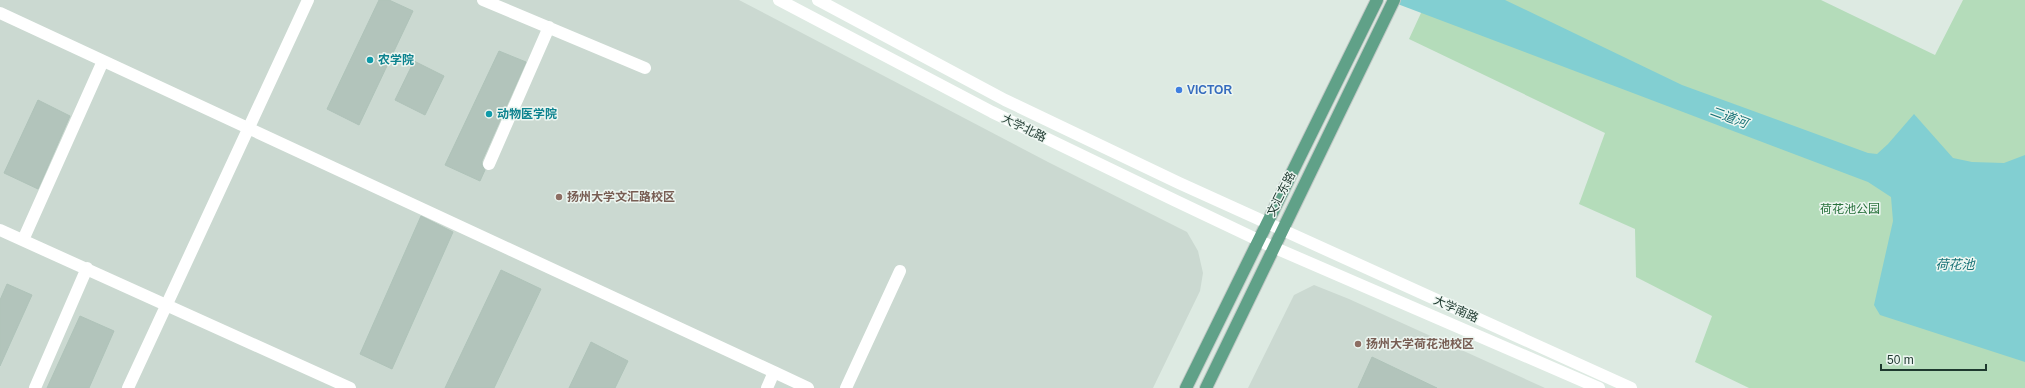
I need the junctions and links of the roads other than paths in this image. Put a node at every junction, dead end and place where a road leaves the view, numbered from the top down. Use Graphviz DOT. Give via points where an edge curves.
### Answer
graph roads {
  1 [pos="308,0"];
  2 [pos="483,0"];
  3 [pos="779,0"];
  4 [pos="818,0"];
  5 [pos="1377,0"];
  6 [pos="1394,0"];
  7 [pos="0,13"];
  8 [pos="549,27"];
  9 [pos="103,61"];
  10 [pos="646,68"];
  11 [pos="249,128"];
  12 [pos="489,164"];
  13 [pos="1266,224"];
  14 [pos="0,230"];
  15 [pos="1281,231"];
  16 [pos="1258,239"];
  17 [pos="23,240"];
  18 [pos="1273,247"];
  19 [pos="87,268"];
  20 [pos="900,271"];
  21 [pos="166,304"];
  22 [pos="774,372"];
  23 [pos="35,388"];
  24 [pos="128,388"];
  25 [pos="350,388"];
  26 [pos="766,388"];
  27 [pos="808,388"];
  28 [pos="846,388"];
  29 [pos="1186,388"];
  30 [pos="1206,388"];
  31 [pos="1599,388"];
  32 [pos="1631,388"];
  1 -- 11 [label="street"];
  2 -- 8 [label="street"];
  3 -- 16 [label="street, 大学北路" via="992,112"];
  4 -- 13 [label="street, 大学北路" via="1005,100"];
  5 -- 13 [label="main road, 文汇东路"];
  6 -- 15 [label="main road, 文汇东路"];
  7 -- 9 [label="street"];
  8 -- 10 [label="street"];
  8 -- 12 [label="street"];
  9 -- 11 [label="street"];
  9 -- 17 [label="street"];
  11 -- 21 [label="street"];
  11 -- 22 [label="street"];
  13 -- 15 [label="street, 大学北路"];
  13 -- 16 [label="main road, 文汇东路"];
  14 -- 17 [label="street"];
  15 -- 18 [label="main road, 文汇东路"];
  15 -- 32 [label="street, 大学南路"];
  16 -- 18 [label="street, 大学北路"];
  16 -- 29 [label="main road, 文汇东路"];
  17 -- 19 [label="street"];
  18 -- 30 [label="main road, 文汇东路"];
  18 -- 31 [label="street, 大学南路"];
  19 -- 21 [label="street"];
  19 -- 23 [label="street"];
  20 -- 28 [label="street"];
  21 -- 24 [label="street"];
  21 -- 25 [label="street"];
  22 -- 26 [label="street"];
  22 -- 27 [label="street"];
}
